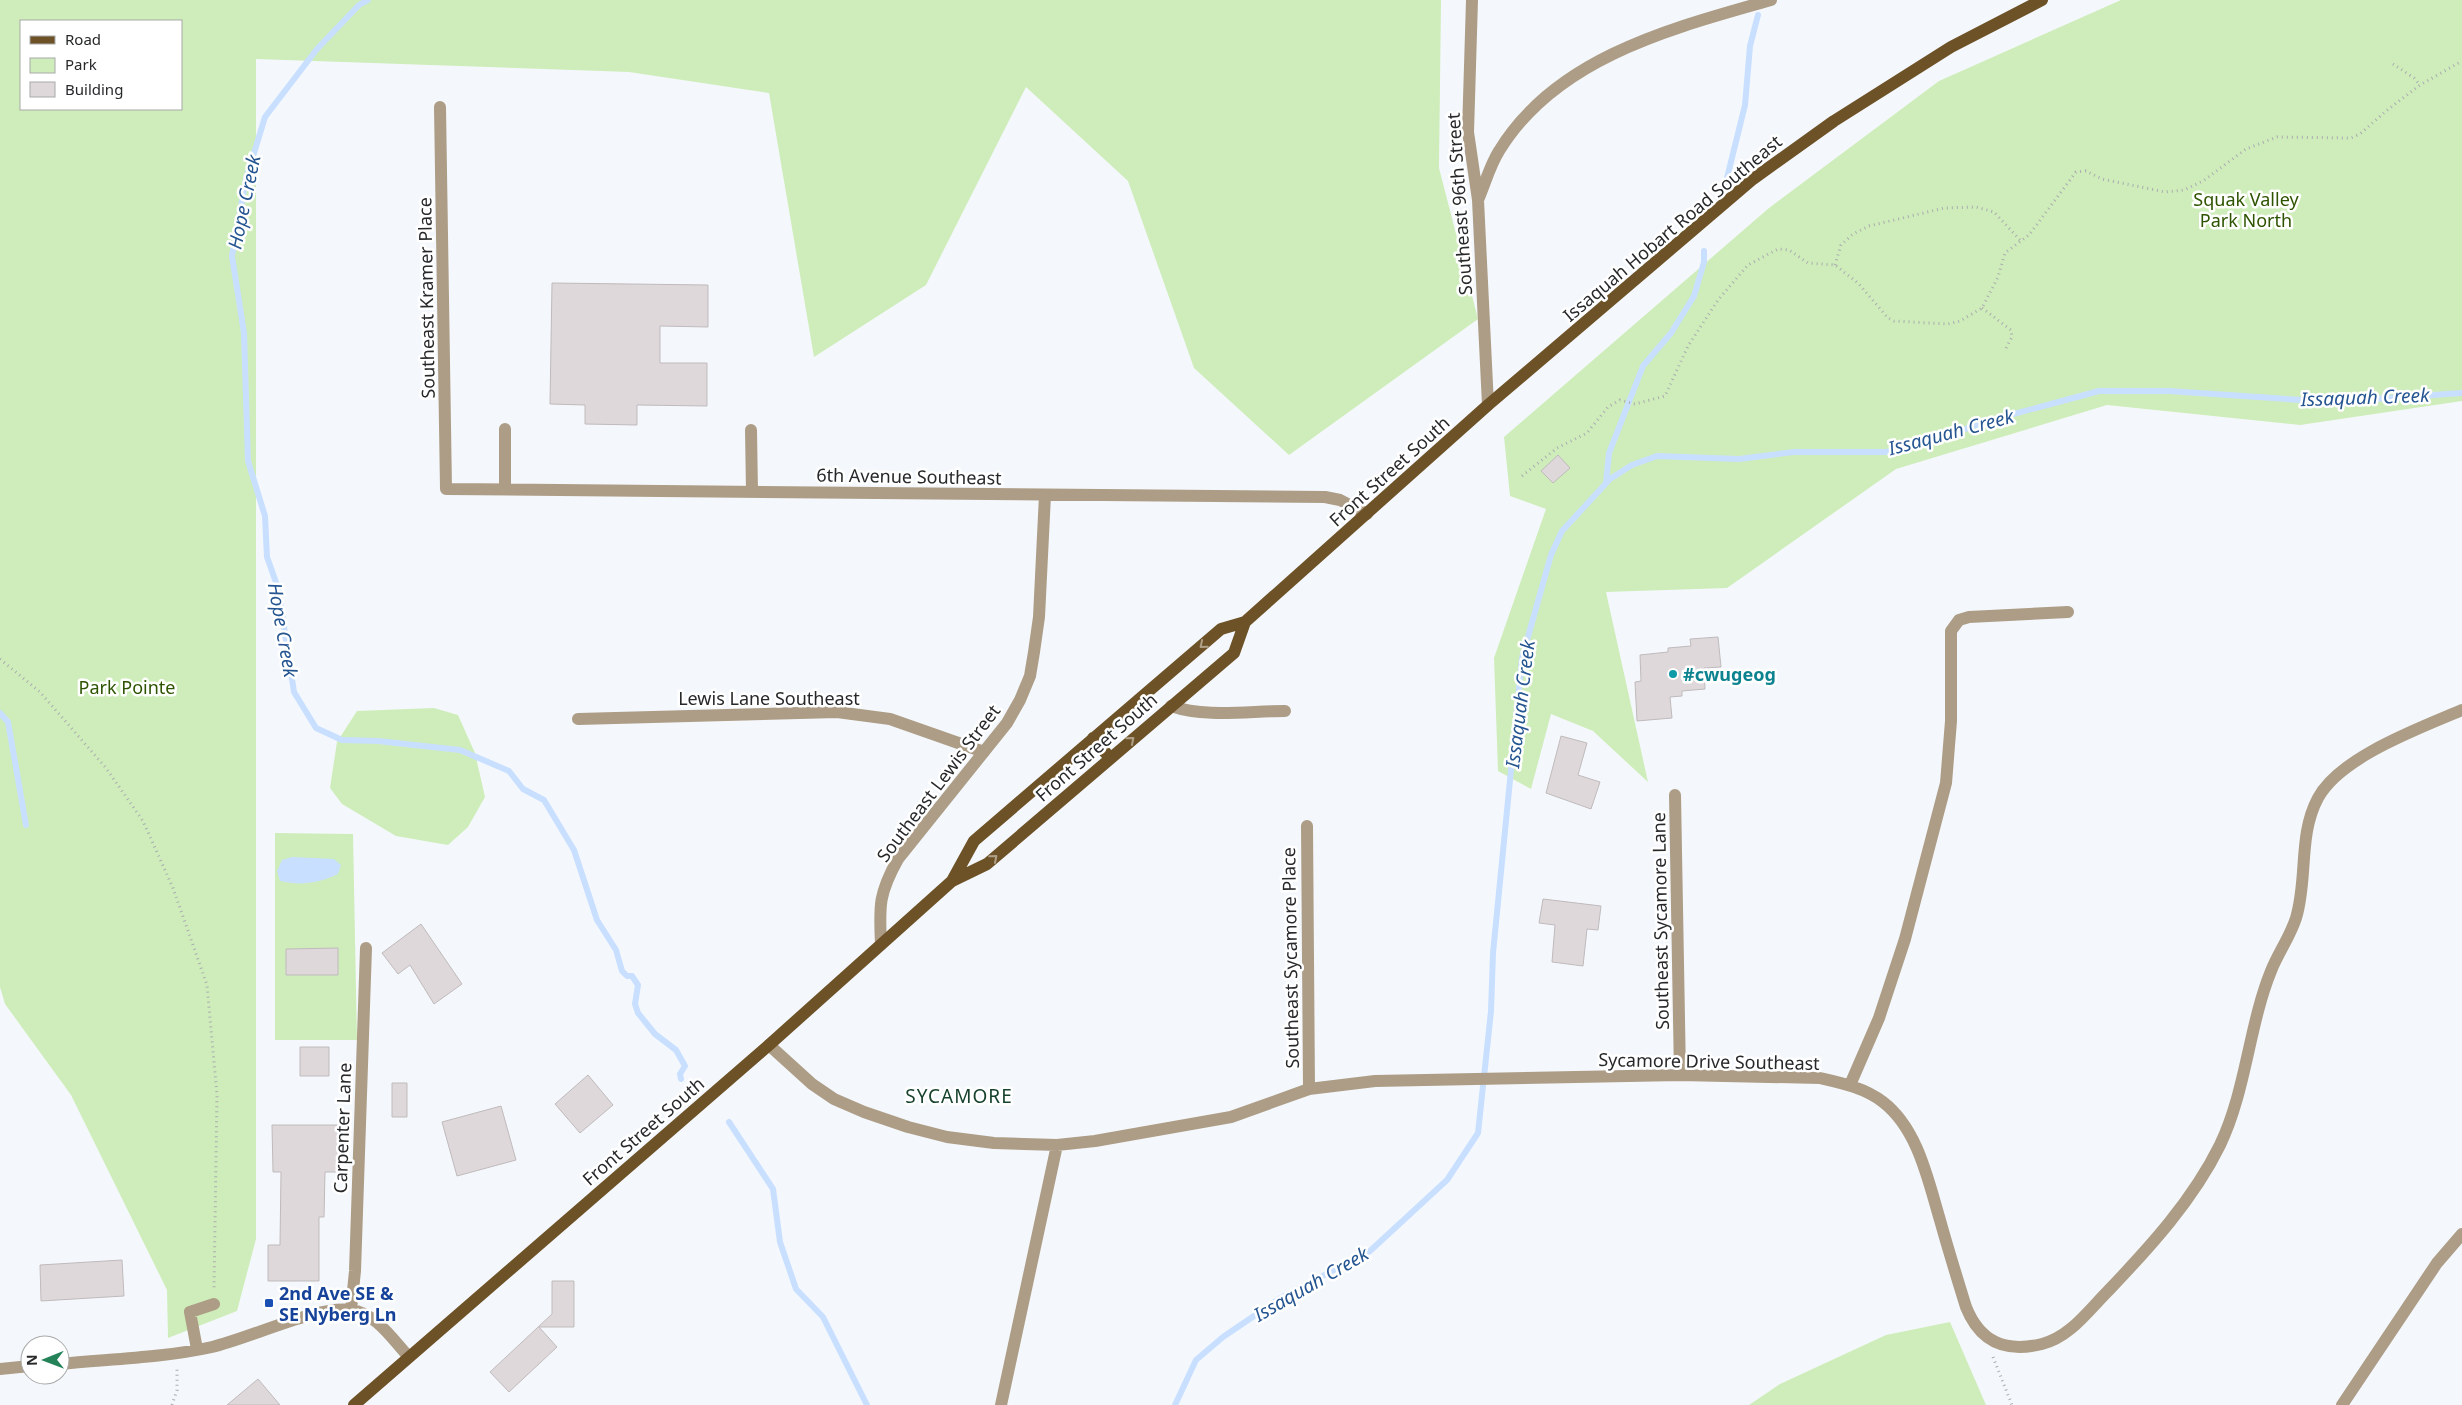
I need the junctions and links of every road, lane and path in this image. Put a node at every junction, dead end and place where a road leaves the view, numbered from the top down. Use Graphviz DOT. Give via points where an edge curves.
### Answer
graph roads {
  1 [pos="1472,0"];
  2 [pos="1771,0"];
  3 [pos="2042,0"];
  4 [pos="2462,61"];
  5 [pos="2393,64"];
  6 [pos="2420,85"];
  7 [pos="440,107"];
  8 [pos="1478,200"];
  9 [pos="2020,240"];
  10 [pos="1834,265"];
  11 [pos="1982,308"];
  12 [pos="2006,348"];
  13 [pos="1488,405"];
  14 [pos="505,429"];
  15 [pos="751,430"];
  16 [pos="1522,476"];
  17 [pos="446,489"];
  18 [pos="505,489"];
  19 [pos="752,492"];
  20 [pos="1045,495"];
  21 [pos="1367,514"];
  22 [pos="2068,612"];
  23 [pos="1245,622"];
  24 [pos="0,659"];
  25 [pos="1171,706"];
  26 [pos="1285,710"];
  27 [pos="2462,710"];
  28 [pos="578,719"];
  29 [pos="1093,738"];
  30 [pos="984,752"];
  31 [pos="1110,758"];
  32 [pos="1675,795"];
  33 [pos="1307,826"];
  34 [pos="952,881"];
  35 [pos="880,944"];
  36 [pos="366,948"];
  37 [pos="769,1045"];
  38 [pos="1680,1075"];
  39 [pos="1850,1085"];
  40 [pos="1309,1089"];
  41 [pos="1057,1145"];
  42 [pos="2462,1234"];
  43 [pos="214,1304"];
  44 [pos="350,1310"];
  45 [pos="1986,1338"];
  46 [pos="197,1350"];
  47 [pos="409,1357"];
  48 [pos="70,1363"];
  49 [pos="20,1367"];
  50 [pos="177,1368"];
  51 [pos="0,1369"];
  52 [pos="172,1405"];
  53 [pos="354,1405"];
  54 [pos="1001,1405"];
  55 [pos="2012,1405"];
  56 [pos="2342,1405"];
  1 -- 8 [label="street, Southeast 96th Street" via="1468,132"];
  2 -- 8 [label="street" via="1666,30 1582,70 1517,125 1498,152"];
  3 -- 13 [label="main road, Issaquah Hobart Road Southeast" via="1951,47 1834,121 1753,179"];
  4 -- 6 [label="path"];
  5 -- 6 [label="path"];
  6 -- 9 [label="path" via="2360,134 2351,138 2277,137 2246,149 2203,181 2184,190 2165,192 2102,178 2086,171 2076,172 2029,236"];
  7 -- 17 [label="street, Southeast Kramer Place"];
  8 -- 13 [label="street, Southeast 96th Street"];
  9 -- 10 [label="path" via="1994,212 1976,206 1944,208 1869,226 1852,234 1841,245"];
  9 -- 11 [label="path" via="2005,253 1998,277"];
  10 -- 11 [label="path" via="1858,283 1894,322 1948,324 1960,322"];
  10 -- 16 [label="path" via="1808,263 1789,250 1778,249 1748,265 1718,300 1688,346 1665,396 1635,404 1620,400 1608,407 1587,433 1557,448"];
  11 -- 12 [label="path" via="2011,330 2012,337"];
  13 -- 21 [label="main road, Front Street South"];
  14 -- 18 [label="street"];
  15 -- 19 [label="street"];
  17 -- 18 [label="street, 6th Avenue Southeast"];
  18 -- 19 [label="street, 6th Avenue Southeast"];
  19 -- 20 [label="street, 6th Avenue Southeast"];
  20 -- 21 [label="street, 6th Avenue Southeast" via="1325,497 1340,500"];
  20 -- 30 [label="street, Southeast Lewis Street" via="1039,617 1030,676 1007,723"];
  21 -- 23 [label="main road, Front Street South"];
  22 -- 39 [label="street" via="1969,617 1959,620 1951,631 1951,721 1946,783 1880,1018"];
  23 -- 25 [label="main road, Front Street South" via="1234,653"];
  23 -- 29 [label="main road, Front Street South, one-way" via="1221,629"];
  24 -- 43 [label="path" via="40,692 106,768 143,821 173,888 207,985 217,1095"];
  25 -- 26 [label="street" via="1203,712"];
  31 -- 25 [label="main road, Front Street South, one-way"];
  27 -- 45 [label="street" via="2344,767 2326,785 2318,799 2308,830 2296,917 2271,972 2236,1101 2221,1144 2172,1220 2069,1331 2051,1342 2034,1346 1999,1344"];
  28 -- 30 [label="street, Lewis Lane Southeast" via="845,712 890,719"];
  29 -- 31 [label="main road"];
  29 -- 34 [label="main road, Front Street South" via="974,841"];
  30 -- 35 [label="street, Southeast Lewis Street" via="898,859 879,903"];
  34 -- 31 [label="main road, Front Street South, one-way" via="987,864"];
  32 -- 38 [label="street, Southeast Sycamore Lane"];
  33 -- 40 [label="street, Southeast Sycamore Place"];
  34 -- 35 [label="main road, Front Street South"];
  35 -- 37 [label="main road, Front Street South"];
  36 -- 44 [label="street, Carpenter Lane" via="355,1262"];
  37 -- 41 [label="street, Sycamore Drive Southeast" via="812,1084 834,1099 864,1112 947,1136 994,1143"];
  37 -- 47 [label="main road, Front Street South"];
  38 -- 39 [label="street, Sycamore Drive Southeast" via="1820,1078"];
  38 -- 40 [label="street, Sycamore Drive Southeast" via="1375,1081"];
  39 -- 45 [label="street, Sycamore Drive Southeast" via="1883,1102 1898,1116 1912,1139 1966,1307 1973,1325"];
  40 -- 41 [label="street, Sycamore Drive Southeast" via="1230,1116"];
  41 -- 54 [label="street"];
  42 -- 56 [label="street" via="2437,1263"];
  43 -- 46 [label="street" via="190,1312"];
  44 -- 46 [label="street" via="336,1309 316,1314"];
  44 -- 47 [label="street" via="373,1319"];
  45 -- 55 [label="path"];
  46 -- 48 [label="street"];
  47 -- 53 [label="main road, Front Street South"];
  49 -- 51 [label="street"];
  50 -- 52 [label="path" via="177,1390"];
}
